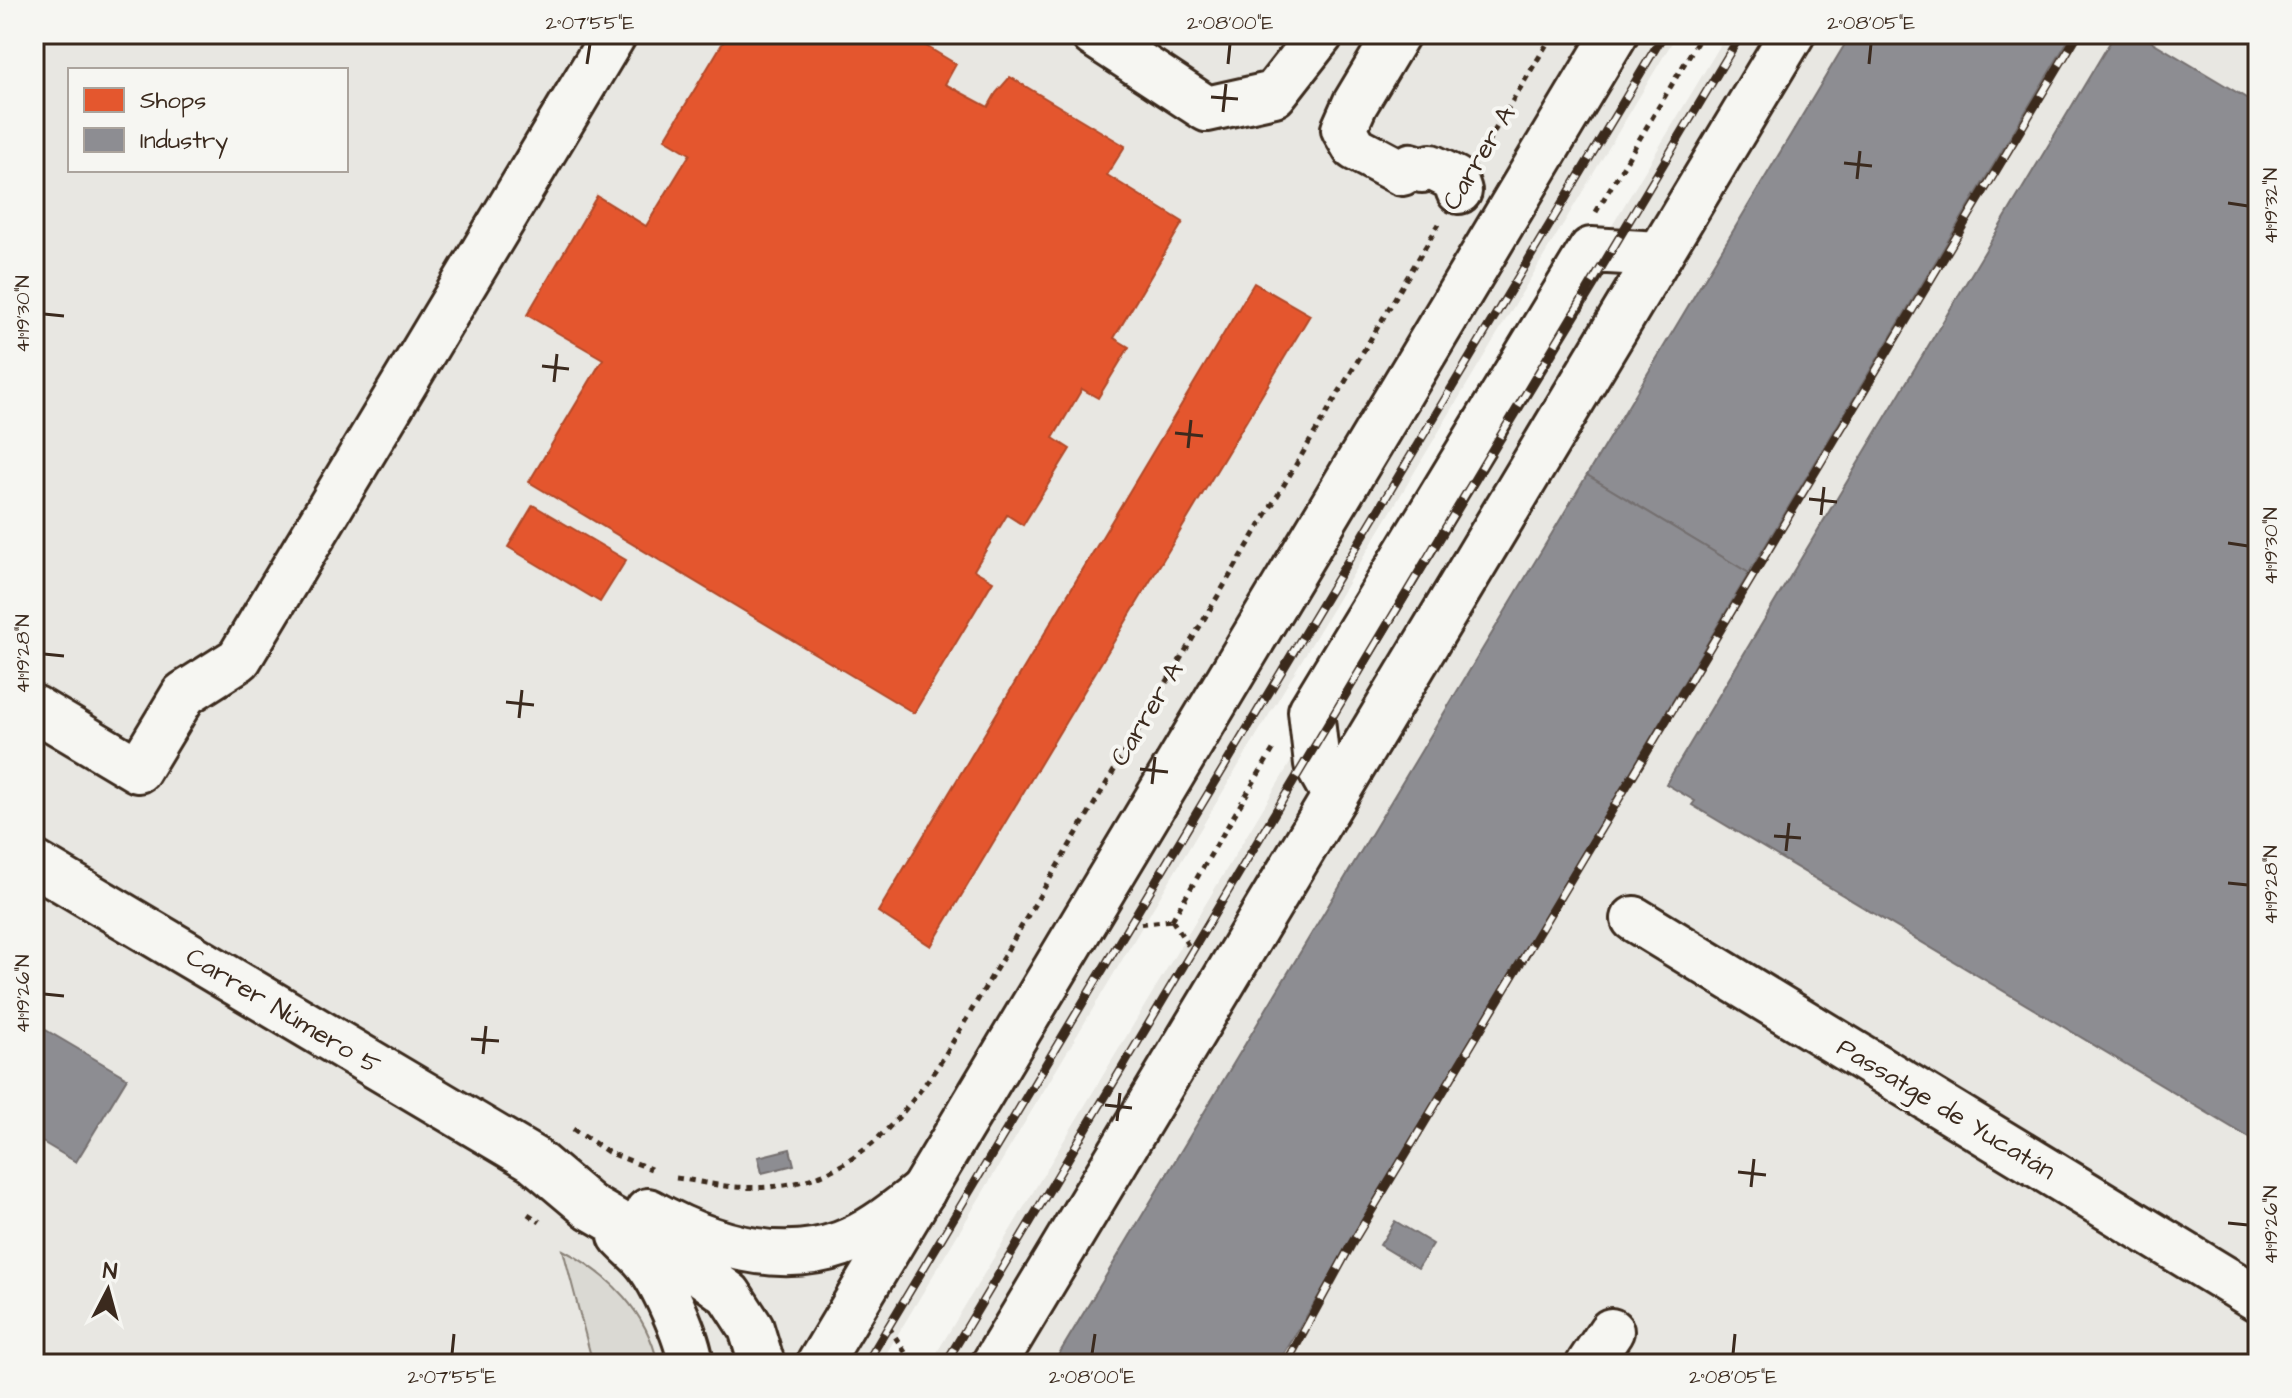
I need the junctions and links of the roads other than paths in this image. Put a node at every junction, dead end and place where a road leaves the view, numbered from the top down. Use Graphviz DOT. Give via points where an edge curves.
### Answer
graph roads {
  1 [pos="614,34"];
  2 [pos="1093,34"];
  3 [pos="1321,34"];
  4 [pos="1397,34"];
  5 [pos="1615,34"];
  6 [pos="1792,34"];
  7 [pos="1505,217"];
  8 [pos="1660,254"];
  9 [pos="34,708"];
  10 [pos="1335,796"];
  11 [pos="34,863"];
  12 [pos="1634,919"];
  13 [pos="533,1159"];
  14 [pos="923,1191"];
  15 [pos="590,1207"];
  16 [pos="2258,1299"];
  17 [pos="691,1364"];
  18 [pos="762,1364"];
  19 [pos="819,1364"];
  20 [pos="994,1364"];
  1 -- 9 [label="main road" via="239,659 184,694 138,770"];
  2 -- 3 [label="main road" via="1207,109 1274,94"];
  4 -- 7 [label="main road" via="1344,129 1355,148 1402,173 1431,176"];
  5 -- 7 [label="main road, Carrer A"];
  6 -- 8 [label="main road"];
  7 -- 14 [label="main road, Carrer A"];
  8 -- 10 [label="main road"];
  8 -- 10 [label="main road" via="1591,250 1311,711 1317,764"];
  10 -- 20 [label="main road"];
  11 -- 13 [label="main road, Carrer Número 5"];
  12 -- 16 [label="main road, Passatge de Yucatán"];
  13 -- 14 [label="main road, Carrer Número 5" via="603,1186 682,1230 762,1251 804,1253 842,1244 880,1224"];
  13 -- 15 [label="main road, Carrer Número 5"];
  14 -- 19 [label="main road, Carrer A"];
  15 -- 17 [label="main road" via="646,1261 675,1315"];
  15 -- 18 [label="main road, Carrer Número 5" via="729,1294 751,1328"];
}
